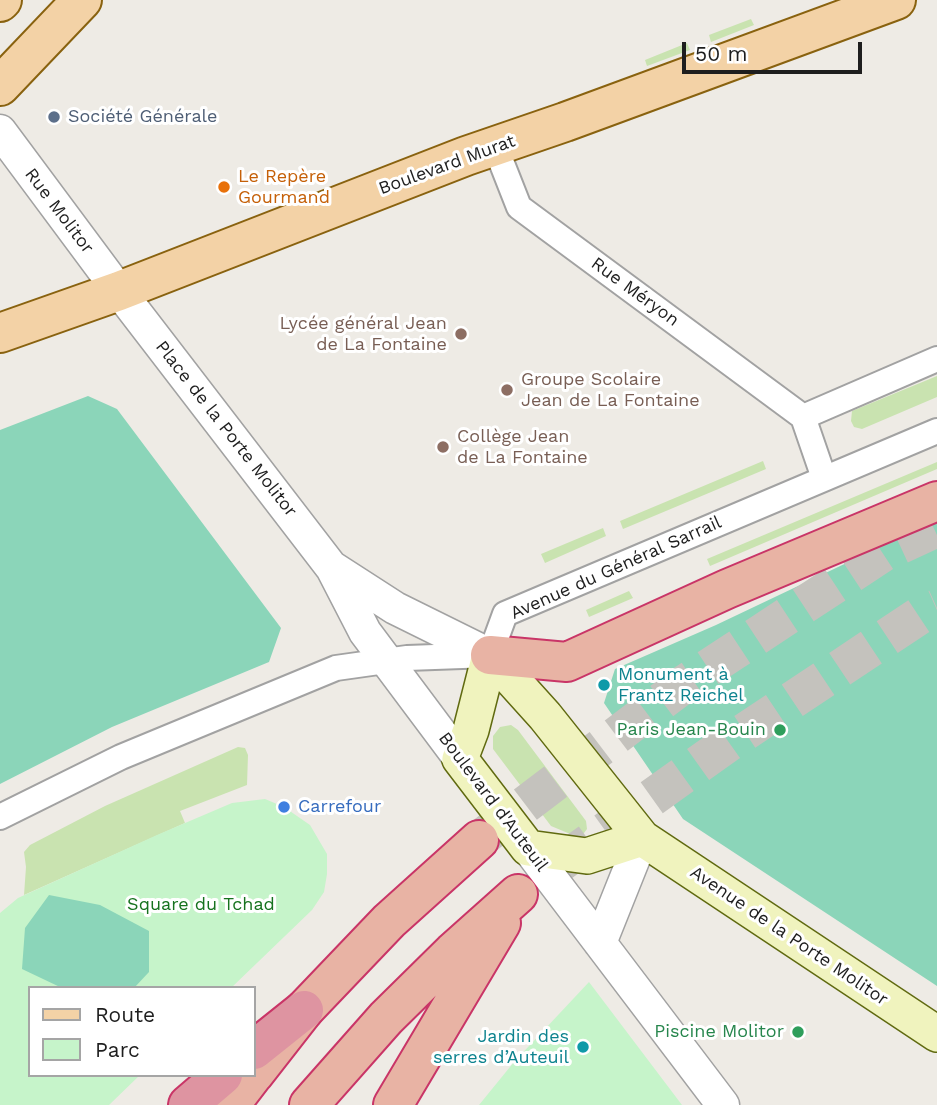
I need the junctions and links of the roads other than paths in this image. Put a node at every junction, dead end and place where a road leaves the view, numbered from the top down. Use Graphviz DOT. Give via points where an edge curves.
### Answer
graph roads {
  1 [pos="82,0"];
  2 [pos="896,0"];
  3 [pos="0,86"];
  4 [pos="0,131"];
  5 [pos="495,146"];
  6 [pos="119,291"];
  7 [pos="0,333"];
  8 [pos="937,359"];
  9 [pos="803,417"];
  10 [pos="937,431"];
  11 [pos="824,478"];
  12 [pos="937,501"];
  13 [pos="332,568"];
  14 [pos="490,654"];
  15 [pos="385,661"];
  16 [pos="460,759"];
  17 [pos="0,817"];
  18 [pos="642,838"];
  19 [pos="479,840"];
  20 [pos="528,848"];
  21 [pos="600,943"];
  22 [pos="304,1010"];
  23 [pos="937,1034"];
  24 [pos="256,1048"];
  25 [pos="256,1071"];
  26 [pos="220,1077"];
  27 [pos="251,1077"];
  28 [pos="188,1105"];
  29 [pos="230,1105"];
  30 [pos="309,1105"];
  31 [pos="393,1105"];
  32 [pos="723,1105"];
  1 -- 3 [label="main road"];
  2 -- 5 [label="main road, Boulevard Murat"];
  4 -- 6 [label="street, Rue Molitor"];
  5 -- 6 [label="main road, Boulevard Murat"];
  5 -- 9 [label="street, Rue Méryon" via="519,207"];
  6 -- 7 [label="main road, Boulevard Murat"];
  6 -- 13 [label="street, Place de la Porte Molitor"];
  8 -- 9 [label="street"];
  9 -- 11 [label="street"];
  10 -- 11 [label="street, Avenue du Général Sarrail"];
  11 -- 14 [label="street, Avenue du Général Sarrail" via="505,614"];
  12 -- 14 [label="highway" via="567,662"];
  13 -- 14 [label="street, Place de la Porte Molitor" via="395,608"];
  13 -- 15 [label="street, Place de la Porte Molitor"];
  14 -- 15 [label="street"];
  14 -- 16 [label="main road"];
  14 -- 18 [label="main road"];
  15 -- 16 [label="street, Boulevard d'Auteuil"];
  15 -- 17 [label="street" via="336,668 291,685 121,757"];
  16 -- 20 [label="main road, Boulevard d'Auteuil"];
  18 -- 20 [label="main road" via="587,856"];
  18 -- 21 [label="street"];
  18 -- 23 [label="main road, Avenue de la Porte Molitor"];
  19 -- 22 [label="highway" via="389,921"];
  20 -- 21 [label="street, Boulevard d'Auteuil"];
  21 -- 32 [label="street, Boulevard d'Auteuil"];
  22 -- 24 [label="highway"];
  22 -- 25 [label="highway"];
  26 -- 28 [label="highway"];
  27 -- 29 [label="highway"];
  30 -- 31 [label="highway" via="386,1018 518,894"];
}
